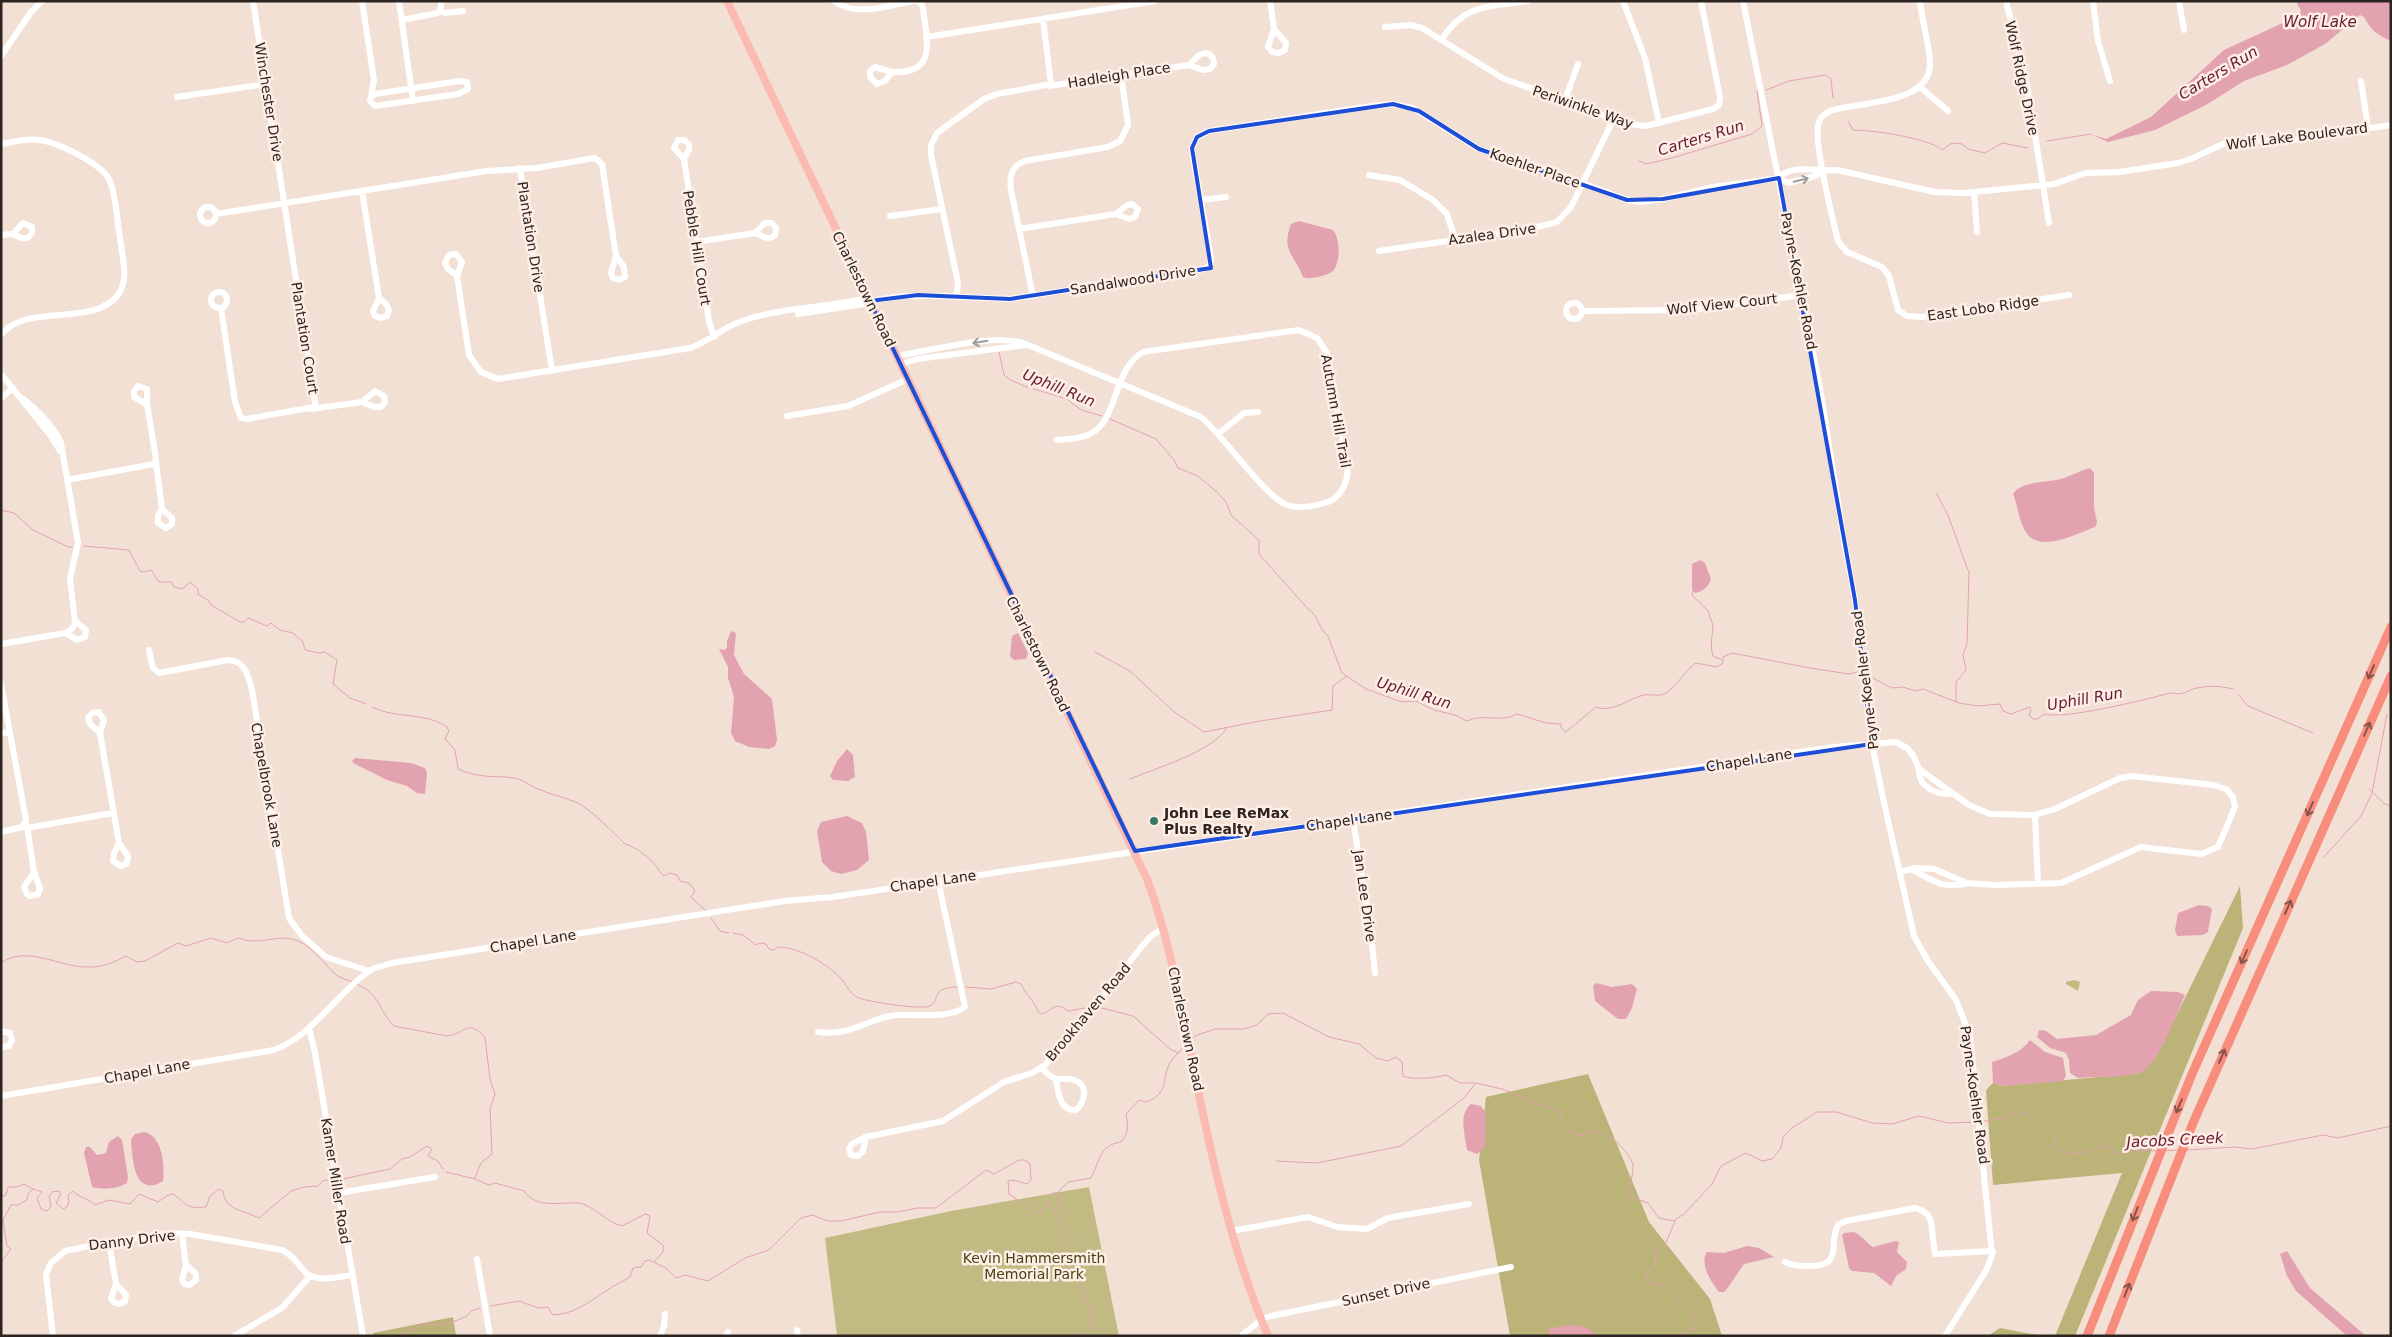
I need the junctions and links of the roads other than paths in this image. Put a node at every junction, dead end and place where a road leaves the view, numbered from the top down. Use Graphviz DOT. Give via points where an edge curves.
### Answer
graph roads {
  1 [pos="42,1"];
  2 [pos="253,1"];
  3 [pos="362,1"];
  4 [pos="399,1"];
  5 [pos="441,1"];
  6 [pos="727,1"];
  7 [pos="834,1"];
  8 [pos="916,1"];
  9 [pos="1155,1"];
  10 [pos="1270,1"];
  11 [pos="1528,1"];
  12 [pos="1623,1"];
  13 [pos="1701,1"];
  14 [pos="1743,1"];
  15 [pos="1920,1"];
  16 [pos="2006,1"];
  17 [pos="2093,1"];
  18 [pos="2179,1"];
  19 [pos="440,11"];
  20 [pos="463,11"];
  21 [pos="1043,19"];
  22 [pos="402,20"];
  23 [pos="1385,27"];
  24 [pos="1274,29"];
  25 [pos="2184,30"];
  26 [pos="927,37"];
  27 [pos="1442,39"];
  28 [pos="1,56"];
  29 [pos="1578,64"];
  30 [pos="1189,65"];
  31 [pos="892,72"];
  32 [pos="1121,75"];
  33 [pos="2110,81"];
  34 [pos="2361,81"];
  35 [pos="266,84"];
  36 [pos="1049,86"];
  37 [pos="1920,87"];
  38 [pos="412,88"];
  39 [pos="371,96"];
  40 [pos="178,97"];
  41 [pos="1565,100"];
  42 [pos="413,101"];
  43 [pos="1948,111"];
  44 [pos="1299,117"];
  45 [pos="1613,120"];
  46 [pos="1658,123"];
  47 [pos="2391,125"];
  48 [pos="2368,128"];
  49 [pos="1,144"];
  50 [pos="684,159"];
  51 [pos="520,168"];
  52 [pos="1824,172"];
  53 [pos="1369,175"];
  54 [pos="1779,178"];
  55 [pos="1582,183"];
  56 [pos="2043,185"];
  57 [pos="362,191"];
  58 [pos="1974,192"];
  59 [pos="1226,197"];
  60 [pos="1201,200"];
  61 [pos="284,203"];
  62 [pos="942,209"];
  63 [pos="216,214"];
  64 [pos="1116,214"];
  65 [pos="890,216"];
  66 [pos="2049,223"];
  67 [pos="1019,229"];
  68 [pos="1977,232"];
  69 [pos="755,233"];
  70 [pos="13,234"];
  71 [pos="1,235"];
  72 [pos="1455,239"];
  73 [pos="696,242"];
  74 [pos="1379,251"];
  75 [pos="616,256"];
  76 [pos="457,276"];
  77 [pos="1801,295"];
  78 [pos="2069,295"];
  79 [pos="940,296"];
  80 [pos="1033,296"];
  81 [pos="379,298"];
  82 [pos="870,301"];
  83 [pos="221,308"];
  84 [pos="1582,311"];
  85 [pos="1,335"];
  86 [pos="714,337"];
  87 [pos="1028,344"];
  88 [pos="897,356"];
  89 [pos="901,364"];
  90 [pos="552,371"];
  91 [pos="1,374"];
  92 [pos="908,379"];
  93 [pos="1120,382"];
  94 [pos="13,388"];
  95 [pos="1,398"];
  96 [pos="362,402"];
  97 [pos="147,404"];
  98 [pos="311,409"];
  99 [pos="1258,412"];
  100 [pos="787,416"];
  101 [pos="1218,434"];
  102 [pos="1057,440"];
  103 [pos="156,462"];
  104 [pos="67,480"];
  105 [pos="162,510"];
  106 [pos="75,621"];
  107 [pos="2391,627"];
  108 [pos="65,633"];
  109 [pos="1,644"];
  110 [pos="149,650"];
  111 [pos="2391,676"];
  112 [pos="1,684"];
  113 [pos="10,732"];
  114 [pos="1,733"];
  115 [pos="100,733"];
  116 [pos="1872,744"];
  117 [pos="1919,768"];
  118 [pos="1954,794"];
  119 [pos="113,813"];
  120 [pos="2035,815"];
  121 [pos="26,820"];
  122 [pos="1353,820"];
  123 [pos="27,828"];
  124 [pos="1,832"];
  125 [pos="119,843"];
  126 [pos="1135,851"];
  127 [pos="1911,870"];
  128 [pos="34,872"];
  129 [pos="1900,872"];
  130 [pos="938,880"];
  131 [pos="1967,883"];
  132 [pos="2038,883"];
  133 [pos="1163,928"];
  134 [pos="369,971"];
  135 [pos="1375,973"];
  136 [pos="309,1028"];
  137 [pos="1,1031"];
  138 [pos="818,1032"];
  139 [pos="1,1047"];
  140 [pos="1041,1068"];
  141 [pos="1056,1079"];
  142 [pos="1,1096"];
  143 [pos="866,1137"];
  144 [pos="436,1177"];
  145 [pos="338,1193"];
  146 [pos="1470,1204"];
  147 [pos="1232,1231"];
  148 [pos="182,1234"];
  149 [pos="109,1242"];
  150 [pos="1993,1251"];
  151 [pos="478,1259"];
  152 [pos="1785,1262"];
  153 [pos="186,1265"];
  154 [pos="1511,1267"];
  155 [pos="352,1275"];
  156 [pos="310,1276"];
  157 [pos="116,1284"];
  158 [pos="665,1314"];
  159 [pos="1262,1318"];
  160 [pos="54,1336"];
  161 [pos="234,1336"];
  162 [pos="363,1336"];
  163 [pos="490,1336"];
  164 [pos="660,1336"];
  165 [pos="1242,1336"];
  166 [pos="1268,1336"];
  167 [pos="1945,1336"];
  168 [pos="2087,1336"];
  169 [pos="2109,1336"];
  1 -- 28 [label="street"];
  2 -- 35 [label="street, Winchester Drive"];
  3 -- 39 [label="street" via="374,80"];
  4 -- 22 [label="street"];
  5 -- 19 [label="street"];
  6 -- 82 [label="main road, Charlestown Road"];
  7 -- 8 [label="street" via="845,8 857,10"];
  8 -- 26 [label="street" via="922,5"];
  9 -- 21 [label="street"];
  10 -- 24 [label="street"];
  11 -- 27 [label="street" via="1469,12 1456,20"];
  12 -- 46 [label="street" via="1645,58"];
  13 -- 46 [label="street, Periwinkle Way" via="1719,105"];
  14 -- 54 [label="street, Payne-Koehler Road"];
  15 -- 37 [label="street" via="1930,63"];
  16 -- 56 [label="street, Wolf Ridge Drive" via="2027,85"];
  17 -- 33 [label="street" via="2098,41"];
  18 -- 25 [label="street"];
  19 -- 20 [label="street"];
  19 -- 22 [label="street"];
  21 -- 26 [label="street"];
  21 -- 36 [label="street" via="1052,80"];
  22 -- 38 [label="street"];
  23 -- 27 [label="street, Periwinkle Way" via="1416,26"];
  26 -- 31 [label="street" via="928,51 922,63"];
  27 -- 41 [label="street, Periwinkle Way" via="1497,76"];
  29 -- 41 [label="street"];
  30 -- 32 [label="street, Hadleigh Place"];
  32 -- 36 [label="street, Hadleigh Place"];
  32 -- 67 [label="street" via="1128,125 1120,141 1108,147 1025,160 1013,170 1010,190"];
  34 -- 48 [label="street"];
  35 -- 40 [label="street"];
  35 -- 61 [label="street, Winchester Drive"];
  36 -- 62 [label="street, Hadleigh Place" via="988,97 937,133 931,145 931,155"];
  37 -- 43 [label="street"];
  37 -- 52 [label="street, East Lobo Ridge" via="1898,98 1825,114 1817,128"];
  38 -- 39 [label="street"];
  38 -- 42 [label="street"];
  38 -- 42 [label="street" via="460,81 468,85 463,93"];
  39 -- 42 [label="street" via="370,104 375,106"];
  41 -- 45 [label="street, Periwinkle Way"];
  44 -- 55 [label="street, Koehler Place" via="1385,104 1406,106 1479,149"];
  44 -- 60 [label="street, Sandalwood Drive" via="1209,131 1196,137 1192,148"];
  45 -- 46 [label="street, Periwinkle Way" via="1632,126"];
  45 -- 55 [label="street, Azalea Drive"];
  47 -- 48 [label="street, Wolf Lake Boulevard"];
  48 -- 56 [label="street, Wolf Lake Boulevard" via="2284,140 2237,140 2185,162 2119,172 2086,173"];
  49 -- 85 [label="street" via="44,141 95,163 104,171 112,186 125,276 117,296 104,306 17,323"];
  50 -- 73 [label="street, Pebble Hill Court"];
  51 -- 57 [label="street, Plantation Drive"];
  51 -- 75 [label="street" via="598,159 602,164"];
  51 -- 90 [label="street, Plantation Drive"];
  52 -- 54 [label="street, Wolf Lake Boulevard" via="1811,169 1787,172"];
  52 -- 58 [label="street, Wolf Lake Boulevard" via="1843,170 1936,192"];
  52 -- 78 [label="street, East Lobo Ridge" via="1838,242 1847,252 1882,267 1889,276 1898,310 1907,316 1922,317"];
  53 -- 72 [label="street" via="1400,180 1433,200 1448,214"];
  54 -- 55 [label="street, Koehler Place" via="1641,202 1620,198"];
  54 -- 77 [label="street, Payne-Koehler Road"];
  55 -- 72 [label="street, Azalea Drive" via="1568,212 1557,222"];
  56 -- 58 [label="street, Wolf Lake Boulevard"];
  56 -- 66 [label="street, Wolf Ridge Drive"];
  57 -- 61 [label="street, Plantation Drive"];
  57 -- 81 [label="street"];
  58 -- 68 [label="street"];
  59 -- 60 [label="street"];
  60 -- 80 [label="street, Sandalwood Drive" via="1211,258 1208,267"];
  61 -- 63 [label="street, Plantation Drive"];
  61 -- 98 [label="street, Plantation Court" via="315,403"];
  62 -- 65 [label="street"];
  62 -- 79 [label="street, Hadleigh Place" via="958,290 955,296"];
  64 -- 67 [label="street"];
  67 -- 80 [label="street"];
  69 -- 73 [label="street"];
  70 -- 71 [label="street"];
  72 -- 74 [label="street, Azalea Drive"];
  73 -- 86 [label="street, Pebble Hill Court"];
  76 -- 90 [label="street" via="468,348 476,367 498,379"];
  77 -- 84 [label="street, Wolf View Court" via="1691,310"];
  77 -- 116 [label="street, Payne-Koehler Road" via="1855,600"];
  79 -- 80 [label="street, Sandalwood Drive" via="1004,299"];
  79 -- 82 [label="street, Sandalwood Drive" via="902,296"];
  82 -- 86 [label="street" via="784,312 740,322"];
  82 -- 88 [label="main road, Charlestown Road"];
  83 -- 98 [label="street, Plantation Court" via="235,402 241,418 247,420"];
  86 -- 90 [label="street" via="690,348"];
  87 -- 88 [label="street, Autumn Hill Trail, one-way" via="994,340"];
  87 -- 89 [label="street"];
  87 -- 93 [label="street, Autumn Hill Trail"];
  88 -- 89 [label="main road, Charlestown Road"];
  89 -- 92 [label="main road, Charlestown Road"];
  91 -- 94 [label="street"];
  92 -- 100 [label="street" via="848,406"];
  92 -- 126 [label="main road, Charlestown Road"];
  93 -- 101 [label="street, Autumn Hill Trail" via="1195,413"];
  93 -- 101 [label="street, Autumn Hill Trail" via="1129,363 1149,350 1292,330 1305,332 1321,342 1327,354 1347,463 1346,482 1337,496 1328,502 1304,507 1281,502"];
  93 -- 102 [label="street" via="1099,428 1083,437"];
  94 -- 95 [label="street"];
  94 -- 104 [label="street" via="57,435"];
  96 -- 98 [label="street"];
  97 -- 103 [label="street"];
  99 -- 101 [label="street" via="1244,413"];
  103 -- 104 [label="street"];
  103 -- 105 [label="street"];
  104 -- 106 [label="street" via="78,543 70,578"];
  106 -- 108 [label="street" via="72,629"];
  106 -- 108 [label="street" via="86,630 85,636 77,640"];
  107 -- 168 [label="highway, one-way" via="2167,1134"];
  108 -- 109 [label="street"];
  110 -- 134 [label="street, Chapelbrook Lane" via="153,668 159,673 228,660 243,666 252,690 289,918 302,936 326,957"];
  169 -- 111 [label="highway, one-way" via="2189,1133"];
  112 -- 113 [label="street"];
  113 -- 114 [label="street"];
  113 -- 121 [label="street"];
  115 -- 119 [label="street"];
  116 -- 117 [label="street, Chapel Lane" via="1896,742 1907,748"];
  116 -- 122 [label="street, Chapel Lane"];
  116 -- 129 [label="street, Payne-Koehler Road"];
  117 -- 118 [label="street"];
  117 -- 118 [label="street" via="1920,779 1931,790"];
  118 -- 120 [label="street" via="1990,814"];
  119 -- 123 [label="street"];
  119 -- 125 [label="street"];
  120 -- 132 [label="street"];
  120 -- 132 [label="street" via="2120,778 2132,776 2213,785 2226,789 2233,797 2235,807 2222,841 2212,851 2202,854 2141,847 2061,883"];
  121 -- 123 [label="street"];
  121 -- 124 [label="street" via="22,827"];
  122 -- 126 [label="street, Chapel Lane"];
  122 -- 135 [label="street, Jan Lee Drive"];
  123 -- 128 [label="street"];
  126 -- 130 [label="street, Chapel Lane"];
  126 -- 133 [label="main road, Charlestown Road"];
  127 -- 129 [label="street"];
  127 -- 131 [label="street" via="1934,869"];
  127 -- 131 [label="street" via="1939,884"];
  129 -- 150 [label="street, Payne-Koehler Road" via="1917,944 1956,1000 1967,1026"];
  130 -- 134 [label="street, Chapel Lane" via="451,953 392,963"];
  130 -- 138 [label="street" via="965,998 963,1009 896,1015 856,1029"];
  131 -- 132 [label="street" via="1994,886"];
  133 -- 140 [label="street, Brookhaven Road" via="1150,936 1062,1047"];
  133 -- 147 [label="main road, Charlestown Road" via="1214,1167"];
  134 -- 136 [label="street, Chapel Lane"];
  136 -- 142 [label="street, Chapel Lane" via="291,1042 268,1051"];
  136 -- 145 [label="street, Kamer Miller Road"];
  137 -- 139 [label="street" via="10,1033 12,1040 10,1046"];
  140 -- 141 [label="street"];
  140 -- 143 [label="street, Brookhaven Road" via="1004,1082 943,1120"];
  141 -- 141 [label="street" via="1072,1079 1081,1084 1084,1098 1076,1110 1063,1105"];
  144 -- 145 [label="street"];
  145 -- 155 [label="street, Kamer Miller Road"];
  146 -- 147 [label="street" via="1388,1218 1367,1229 1337,1227 1308,1217"];
  147 -- 159 [label="main road, Charlestown Road"];
  148 -- 149 [label="street, Danny Drive" via="157,1234"];
  148 -- 153 [label="street"];
  148 -- 156 [label="street, Danny Drive" via="282,1250"];
  149 -- 157 [label="street"];
  149 -- 160 [label="street, Danny Drive" via="71,1249 59,1254 51,1263 46,1281"];
  150 -- 152 [label="street" via="1935,1254 1928,1215 1915,1208 1838,1225 1834,1251 1826,1264 1797,1266"];
  150 -- 167 [label="street, Payne-Koehler Road" via="1987,1269"];
  151 -- 163 [label="street"];
  154 -- 159 [label="street, Sunset Drive"];
  155 -- 156 [label="street"];
  155 -- 162 [label="street, Kamer Miller Road"];
  156 -- 161 [label="street" via="282,1308"];
  158 -- 164 [label="street"];
  159 -- 165 [label="street"];
  159 -- 166 [label="main road, Charlestown Road"];
}
